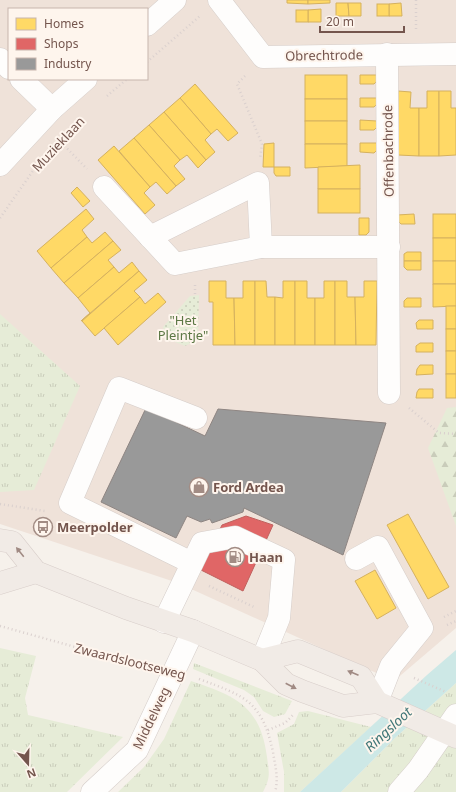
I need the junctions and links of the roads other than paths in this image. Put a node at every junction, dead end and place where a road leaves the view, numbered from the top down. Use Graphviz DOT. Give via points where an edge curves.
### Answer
graph roads {
  1 [pos="175,0"];
  2 [pos="219,0"];
  3 [pos="148,24"];
  4 [pos="388,54"];
  5 [pos="456,54"];
  6 [pos="0,59"];
  7 [pos="8,67"];
  8 [pos="22,80"];
  9 [pos="85,80"];
  10 [pos="52,109"];
  11 [pos="0,165"];
  12 [pos="104,187"];
  13 [pos="150,237"];
  14 [pos="261,247"];
  15 [pos="389,247"];
  16 [pos="389,393"];
  17 [pos="196,418"];
  18 [pos="0,540"];
  19 [pos="356,559"];
  20 [pos="192,563"];
  21 [pos="36,572"];
  22 [pos="0,583"];
  23 [pos="164,622"];
  24 [pos="193,631"];
  25 [pos="262,660"];
  26 [pos="382,703"];
  27 [pos="452,728"];
  28 [pos="92,792"];
  29 [pos="399,792"];
  1 -- 3 [label="street"];
  2 -- 4 [label="street, Obrechtrode" via="263,57"];
  4 -- 5 [label="street, Obrechtrode"];
  4 -- 15 [label="street, Offenbachrode"];
  6 -- 7 [label="street"];
  8 -- 10 [label="street"];
  9 -- 10 [label="street, Muzieklaan"];
  10 -- 11 [label="street, Muzieklaan"];
  12 -- 13 [label="street"];
  13 -- 14 [label="street" via="175,264"];
  13 -- 14 [label="street" via="258,183"];
  14 -- 15 [label="street"];
  15 -- 16 [label="street, Offenbachrode"];
  17 -- 20 [label="street" via="119,388 70,503"];
  21 -- 18 [label="main road, one-way" via="12,542"];
  19 -- 26 [label="street" via="378,547 422,628 391,666"];
  20 -- 23 [label="street"];
  20 -- 25 [label="street" via="202,543 235,537 284,560 280,618"];
  21 -- 22 [label="main road"];
  21 -- 23 [label="main road"];
  23 -- 24 [label="main road"];
  24 -- 25 [label="main road"];
  24 -- 28 [label="street, Middelweg" via="137,750"];
  25 -- 26 [label="main road, one-way" via="286,684 302,692 343,706"];
  26 -- 25 [label="main road, one-way" via="361,677 298,651"];
  26 -- 27 [label="main road" via="411,717"];
  27 -- 29 [label="street"];
}
